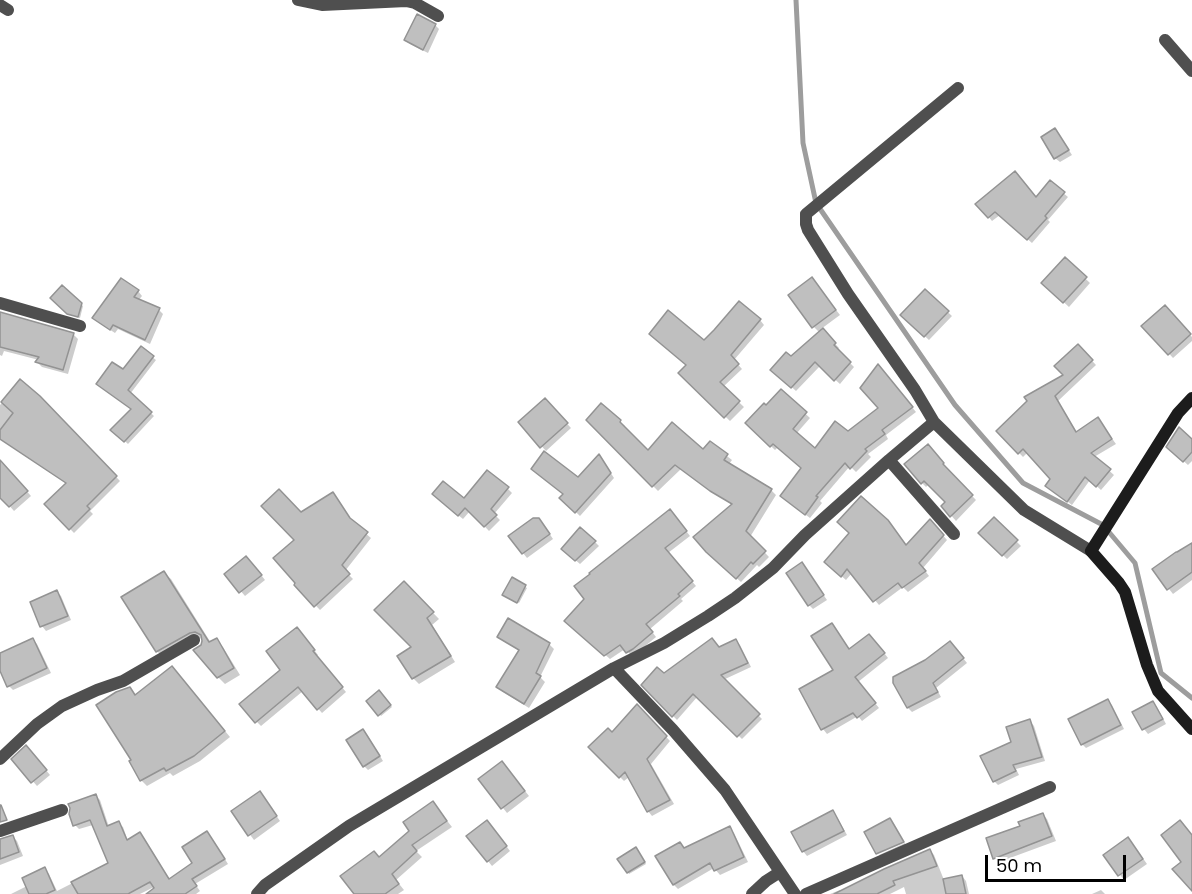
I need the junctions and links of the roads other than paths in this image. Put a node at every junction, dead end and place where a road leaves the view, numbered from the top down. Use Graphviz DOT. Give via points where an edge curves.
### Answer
graph roads {
  1 [pos="298,0"];
  2 [pos="438,16"];
  3 [pos="1165,40"];
  4 [pos="1192,71"];
  5 [pos="958,88"];
  6 [pos="0,303"];
  7 [pos="80,326"];
  8 [pos="1192,398"];
  9 [pos="934,422"];
  10 [pos="889,460"];
  11 [pos="954,534"];
  12 [pos="1092,549"];
  13 [pos="194,640"];
  14 [pos="614,668"];
  15 [pos="1192,729"];
  16 [pos="0,759"];
  17 [pos="1050,787"];
  18 [pos="62,810"];
  19 [pos="0,831"];
  20 [pos="780,872"];
  21 [pos="256,894"];
  22 [pos="753,894"];
  23 [pos="795,894"];
  24 [pos="806,894"];
  1 -- 2 [label="street" via="322,5 406,1"];
  3 -- 4 [label="street"];
  5 -- 9 [label="street" via="807,213 806,224"];
  6 -- 7 [label="street"];
  8 -- 12 [label="street"];
  9 -- 10 [label="street"];
  9 -- 12 [label="street" via="1024,510"];
  10 -- 11 [label="street"];
  10 -- 14 [label="street" via="773,568 735,598"];
  12 -- 15 [label="street" via="1125,592 1158,691"];
  13 -- 16 [label="street" via="123,681 62,706"];
  14 -- 20 [label="street" via="725,790"];
  14 -- 21 [label="street" via="349,826"];
  17 -- 24 [label="street"];
  18 -- 19 [label="street"];
  20 -- 22 [label="street"];
  20 -- 23 [label="street"];
}
